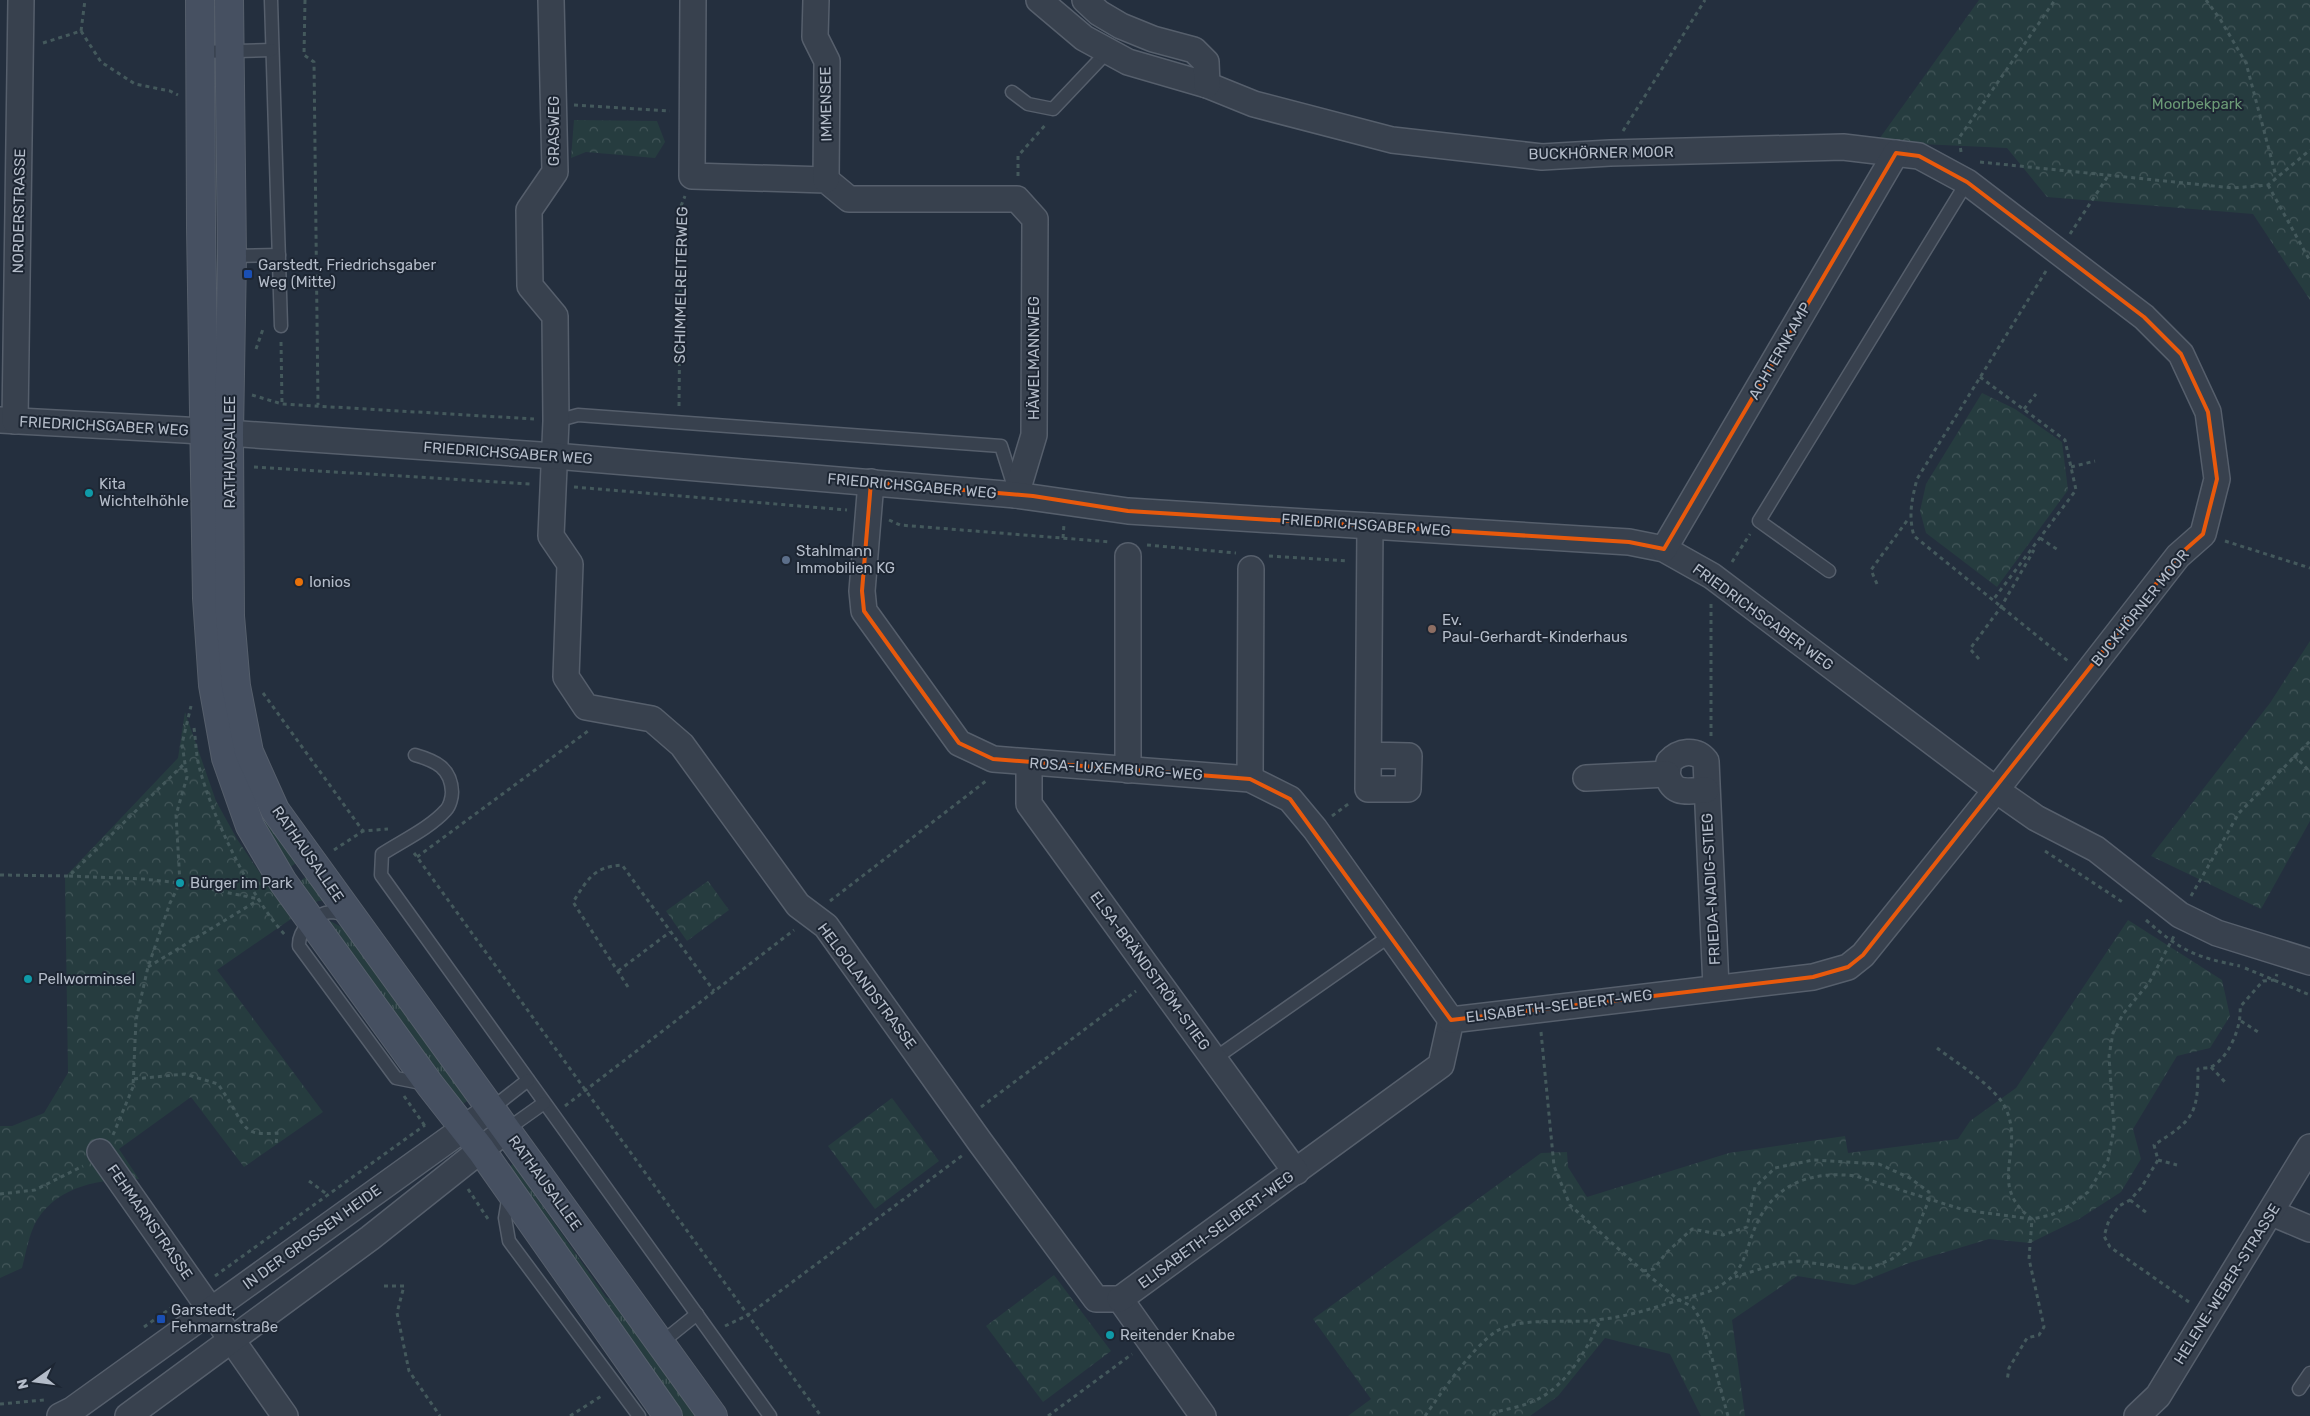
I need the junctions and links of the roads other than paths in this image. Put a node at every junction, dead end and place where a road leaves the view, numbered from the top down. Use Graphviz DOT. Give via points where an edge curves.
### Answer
graph roads {
  1 [pos="21,0"];
  2 [pos="200,0"];
  3 [pos="229,0"];
  4 [pos="271,0"];
  5 [pos="551,0"];
  6 [pos="693,0"];
  7 [pos="816,0"];
  8 [pos="1039,0"];
  9 [pos="1085,0"];
  10 [pos="1121,26"];
  11 [pos="230,50"];
  12 [pos="272,50"];
  13 [pos="200,52"];
  14 [pos="1107,52"];
  15 [pos="10,80"];
  16 [pos="1207,85"];
  17 [pos="1012,92"];
  18 [pos="1896,153"];
  19 [pos="1964,171"];
  20 [pos="826,180"];
  21 [pos="279,255"];
  22 [pos="232,256"];
  23 [pos="281,326"];
  24 [pos="8,421"];
  25 [pos="556,421"];
  26 [pos="216,432"];
  27 [pos="555,456"];
  28 [pos="871,482"];
  29 [pos="1016,495"];
  30 [pos="1370,526"];
  31 [pos="1128,548"];
  32 [pos="1664,549"];
  33 [pos="1251,560"];
  34 [pos="1830,571"];
  35 [pos="415,755"];
  36 [pos="1369,755"];
  37 [pos="1029,762"];
  38 [pos="1128,770"];
  39 [pos="1667,774"];
  40 [pos="1586,778"];
  41 [pos="1250,779"];
  42 [pos="1706,790"];
  43 [pos="1996,790"];
  44 [pos="354,918"];
  45 [pos="312,922"];
  46 [pos="1391,936"];
  47 [pos="2310,962"];
  48 [pos="1716,987"];
  49 [pos="1451,1020"];
  50 [pos="1214,1059"];
  51 [pos="528,1080"];
  52 [pos="544,1103"];
  53 [pos="499,1119"];
  54 [pos="464,1129"];
  55 [pos="2310,1147"];
  56 [pos="481,1150"];
  57 [pos="100,1152"];
  58 [pos="1296,1172"];
  59 [pos="510,1192"];
  60 [pos="2272,1213"];
  61 [pos="2310,1229"];
  62 [pos="1120,1299"];
  63 [pos="212,1309"];
  64 [pos="697,1314"];
  65 [pos="232,1339"];
  66 [pos="661,1343"];
  67 [pos="2310,1373"];
  68 [pos="2299,1389"];
  69 [pos="60,1416"];
  70 [pos="128,1416"];
  71 [pos="285,1416"];
  72 [pos="639,1416"];
  73 [pos="668,1416"];
  74 [pos="713,1416"];
  75 [pos="770,1416"];
  76 [pos="1203,1416"];
  77 [pos="2138,1416"];
  1 -- 15 [label="street, NORDERSTRASSE" via="21,49"];
  2 -- 13 [label="main road, RATHAUSALLEE"];
  3 -- 11 [label="main road, RATHAUSALLEE"];
  4 -- 12 [label="lane"];
  5 -- 25 [label="street, GRASWEG" via="555,172 529,210 530,286 554,316"];
  6 -- 20 [label="street" via="692,176"];
  7 -- 20 [label="street, IMMENSEE" via="815,37 826,61"];
  8 -- 14 [label="street, BUCKHÖRNER MOOR" via="1084,38"];
  9 -- 10 [label="street"];
  10 -- 14 [label="street"];
  10 -- 16 [label="street" via="1194,50 1206,62"];
  11 -- 12 [label="lane"];
  11 -- 13 [label="lane"];
  11 -- 22 [label="main road, RATHAUSALLEE"];
  12 -- 21 [label="lane"];
  13 -- 26 [label="main road, RATHAUSALLEE"];
  14 -- 16 [label="street, BUCKHÖRNER MOOR" via="1128,62"];
  14 -- 17 [label="lane" via="1053,109 1028,104"];
  15 -- 24 [label="street, NORDERSTRASSE"];
  16 -- 18 [label="street, BUCKHÖRNER MOOR" via="1254,104 1392,140 1542,157 1843,147"];
  18 -- 19 [label="street, BUCKHÖRNER MOOR" via="1919,156 1929,162"];
  18 -- 32 [label="street, ACHTERNKAMP"];
  19 -- 34 [label="lane" via="1759,521"];
  19 -- 43 [label="street, BUCKHÖRNER MOOR" via="1995,203 2144,317 2182,354 2208,412 2217,480 2203,534 2178,556"];
  20 -- 29 [label="street, HÄWELMANNWEG" via="849,199 1017,200 1035,219 1034,435"];
  21 -- 22 [label="lane"];
  21 -- 23 [label="lane"];
  22 -- 26 [label="main road, RATHAUSALLEE"];
  24 -- 26 [label="street, FRIEDRICHSGABER WEG"];
  25 -- 27 [label="street, GRASWEG"];
  25 -- 29 [label="lane, FRIEDRICHSGABER WEG" via="578,415 1001,446"];
  26 -- 27 [label="street, FRIEDRICHSGABER WEG"];
  26 -- 44 [label="main road, RATHAUSALLEE" via="237,692 249,752 275,810"];
  26 -- 45 [label="main road, RATHAUSALLEE" via="207,598 212,685 226,758 250,826 283,882"];
  27 -- 28 [label="street, FRIEDRICHSGABER WEG"];
  27 -- 62 [label="street, HELGOLANDSTRASSE" via="551,536 570,564 566,677 586,707 652,719 682,745 798,905 826,926 1096,1299"];
  28 -- 29 [label="street, FRIEDRICHSGABER WEG"];
  28 -- 37 [label="street, ROSA-LUXEMBURG-WEG" via="862,591 864,611 959,743 993,759"];
  29 -- 30 [label="street, FRIEDRICHSGABER WEG" via="1128,510"];
  30 -- 32 [label="street, FRIEDRICHSGABER WEG" via="1629,542"];
  30 -- 36 [label="street"];
  31 -- 38 [label="street"];
  32 -- 43 [label="street, FRIEDRICHSGABER WEG" via="1712,594"];
  33 -- 41 [label="street"];
  35 -- 51 [label="lane" via="444,768 451,781 452,796 447,809 382,854 381,875"];
  36 -- 36 [label="street" via="1409,756 1408,789 1368,789"];
  37 -- 38 [label="street, ROSA-LUXEMBURG-WEG"];
  37 -- 50 [label="street, ELSA-BRÄNDSTRÖM-STIEG" via="1030,804"];
  38 -- 41 [label="street, ROSA-LUXEMBURG-WEG"];
  39 -- 40 [label="street"];
  39 -- 42 [label="street" via="1670,785 1675,789"];
  39 -- 42 [label="street, FRIEDA-NADIG-STIEG" via="1674,756 1689,752 1702,757 1706,761"];
  41 -- 46 [label="street, ROSA-LUXEMBURG-WEG" via="1290,799"];
  42 -- 48 [label="street, FRIEDA-NADIG-STIEG"];
  43 -- 47 [label="street, FRIEDRICHSGABER WEG" via="2036,818 2096,849 2180,915 2217,933"];
  43 -- 48 [label="street, ELISABETH-SELBERT-WEG" via="1863,955 1848,966 1813,977"];
  44 -- 45 [label="lane" via="333,912 325,913"];
  44 -- 53 [label="main road, RATHAUSALLEE"];
  45 -- 54 [label="main road, RATHAUSALLEE"];
  46 -- 49 [label="street, ROSA-LUXEMBURG-WEG"];
  46 -- 50 [label="lane"];
  48 -- 49 [label="street, ELISABETH-SELBERT-WEG"];
  49 -- 58 [label="street, ELISABETH-SELBERT-WEG" via="1441,1065"];
  50 -- 58 [label="street, ELSA-BRÄNDSTRÖM-STIEG"];
  51 -- 52 [label="lane"];
  51 -- 53 [label="lane"];
  52 -- 53 [label="lane"];
  52 -- 64 [label="lane"];
  53 -- 54 [label="street, IN DER GROSSEN HEIDE"];
  53 -- 56 [label="street"];
  53 -- 66 [label="main road, RATHAUSALLEE"];
  54 -- 56 [label="main road, RATHAUSALLEE"];
  54 -- 63 [label="street, IN DER GROSSEN HEIDE"];
  55 -- 60 [label="street, HELENE-WEBER-STRASSE"];
  56 -- 59 [label="main road, RATHAUSALLEE"];
  56 -- 65 [label="street" via="370,1238"];
  57 -- 63 [label="street, FEHMARNSTRASSE"];
  58 -- 62 [label="street, ELISABETH-SELBERT-WEG"];
  59 -- 72 [label="lane" via="505,1218 509,1241"];
  59 -- 73 [label="main road, RATHAUSALLEE"];
  60 -- 61 [label="street"];
  60 -- 77 [label="street, HELENE-WEBER-STRASSE" via="2158,1396"];
  62 -- 76 [label="street"];
  63 -- 65 [label="street, FEHMARNSTRASSE"];
  63 -- 69 [label="street, IN DER GROSSEN HEIDE"];
  64 -- 66 [label="lane"];
  64 -- 75 [label="lane"];
  65 -- 70 [label="street"];
  65 -- 71 [label="street, FEHMARNSTRASSE"];
  66 -- 74 [label="main road, RATHAUSALLEE"];
  67 -- 68 [label="lane"];
}
